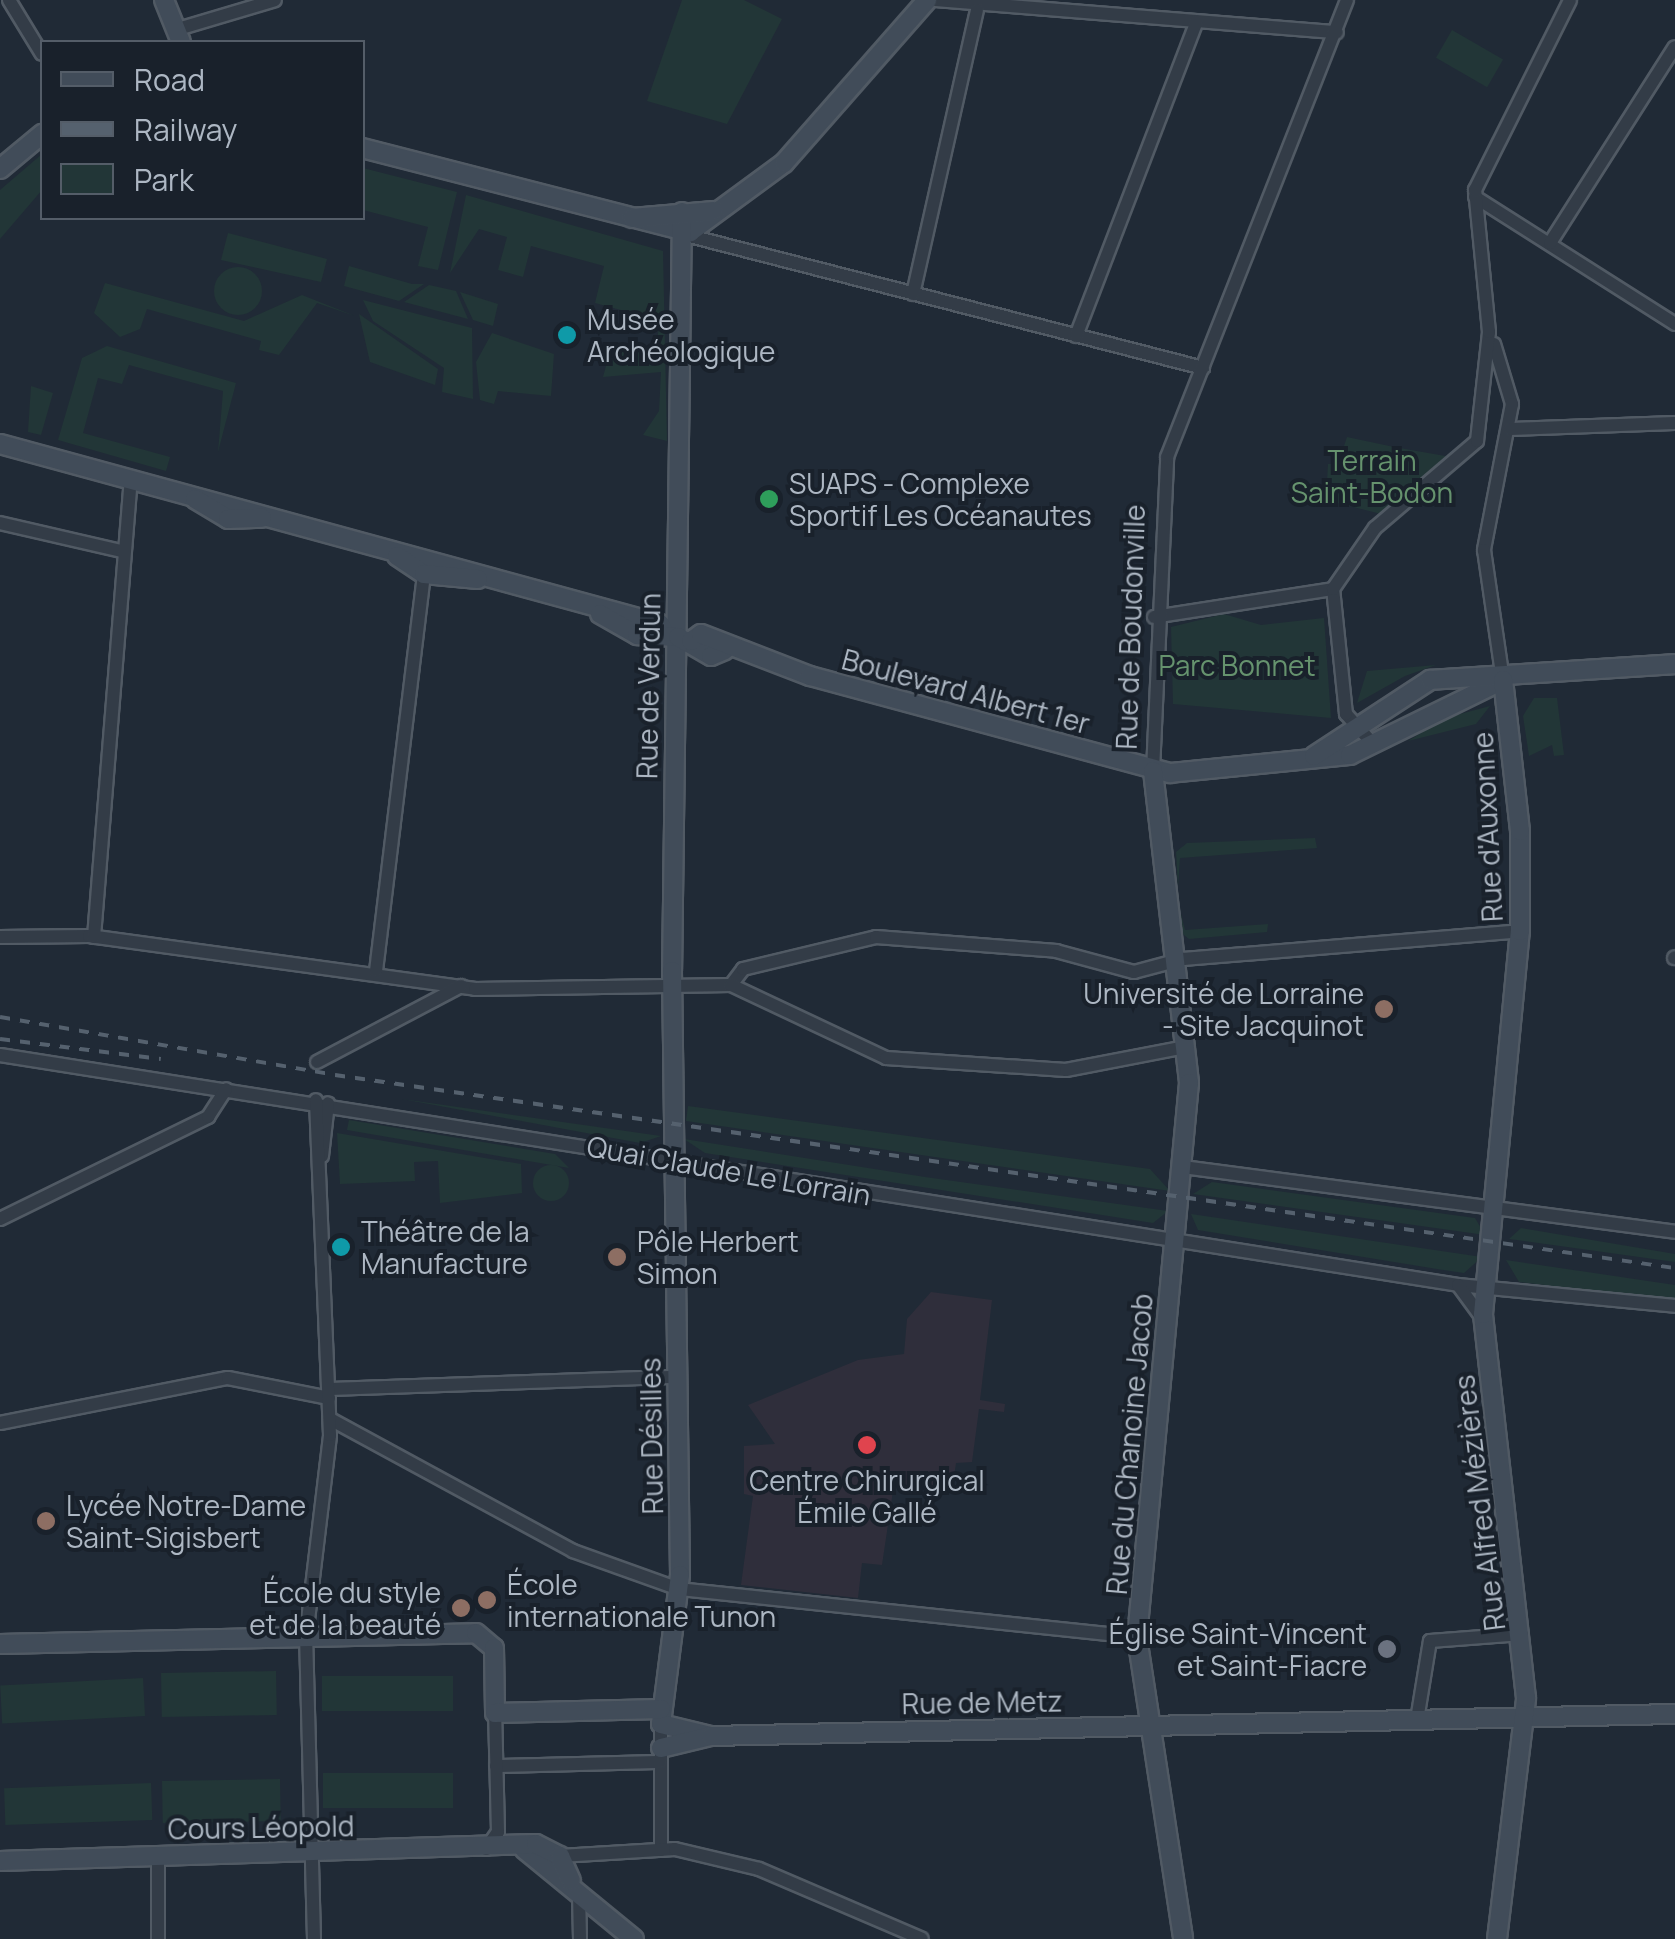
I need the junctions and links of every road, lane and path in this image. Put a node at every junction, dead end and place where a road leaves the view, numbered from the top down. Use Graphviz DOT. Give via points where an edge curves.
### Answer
graph roads {
  1 [pos="9,0"];
  2 [pos="164,0"];
  3 [pos="275,0"];
  4 [pos="927,0"];
  5 [pos="936,0"];
  6 [pos="1347,0"];
  7 [pos="1570,0"];
  8 [pos="977,10"];
  9 [pos="1196,21"];
  10 [pos="1337,32"];
  11 [pos="180,36"];
  12 [pos="1675,48"];
  13 [pos="40,51"];
  14 [pos="40,136"];
  15 [pos="365,149"];
  16 [pos="0,169"];
  17 [pos="1474,197"];
  18 [pos="714,211"];
  19 [pos="682,212"];
  20 [pos="632,218"];
  21 [pos="682,234"];
  22 [pos="1550,243"];
  23 [pos="913,294"];
  24 [pos="1675,324"];
  25 [pos="1490,332"];
  26 [pos="1076,336"];
  27 [pos="1204,368"];
  28 [pos="1489,384"];
  29 [pos="1508,385"];
  30 [pos="1675,422"];
  31 [pos="1510,429"];
  32 [pos="0,444"];
  33 [pos="131,481"];
  34 [pos="0,523"];
  35 [pos="120,550"];
  36 [pos="397,556"];
  37 [pos="424,574"];
  38 [pos="478,579"];
  39 [pos="1334,589"];
  40 [pos="1154,617"];
  41 [pos="678,637"];
  42 [pos="1675,664"];
  43 [pos="1502,680"];
  44 [pos="1356,725"];
  45 [pos="1374,745"];
  46 [pos="1314,756"];
  47 [pos="1153,771"];
  48 [pos="1520,931"];
  49 [pos="0,937"];
  50 [pos="94,937"];
  51 [pos="1172,961"];
  52 [pos="376,972"];
  53 [pos="731,985"];
  54 [pos="461,986"];
  55 [pos="673,989"];
  56 [pos="1185,1048"];
  57 [pos="0,1055"];
  58 [pos="317,1062"];
  59 [pos="226,1089"];
  60 [pos="322,1101"];
  61 [pos="673,1160"];
  62 [pos="1183,1167"];
  63 [pos="1497,1209"];
  64 [pos="0,1219"];
  65 [pos="1675,1232"];
  66 [pos="1176,1239"];
  67 [pos="1458,1285"];
  68 [pos="1487,1285"];
  69 [pos="1675,1306"];
  70 [pos="1484,1320"];
  71 [pos="678,1377"];
  72 [pos="329,1394"];
  73 [pos="330,1418"];
  74 [pos="0,1424"];
  75 [pos="679,1589"];
  76 [pos="1522,1634"];
  77 [pos="306,1637"];
  78 [pos="1138,1637"];
  79 [pos="0,1644"];
  80 [pos="495,1713"];
  81 [pos="1675,1714"];
  82 [pos="661,1716"];
  83 [pos="1526,1716"];
  84 [pos="1417,1720"];
  85 [pos="1150,1725"];
  86 [pos="711,1736"];
  87 [pos="661,1755"];
  88 [pos="496,1766"];
  89 [pos="498,1832"];
  90 [pos="519,1849"];
  91 [pos="661,1850"];
  92 [pos="484,1851"];
  93 [pos="311,1852"];
  94 [pos="158,1856"];
  95 [pos="560,1856"];
  96 [pos="0,1861"];
  97 [pos="575,1885"];
  98 [pos="620,1935"];
  99 [pos="158,1939"];
  100 [pos="314,1939"];
  101 [pos="580,1939"];
  102 [pos="922,1939"];
  103 [pos="1183,1939"];
  104 [pos="1497,1939"];
  1 -- 13 [label="street"];
  2 -- 11 [label="main road"];
  3 -- 11 [label="street"];
  4 -- 18 [label="main road" via="784,163"];
  5 -- 8 [label="street"];
  6 -- 10 [label="street, Rue de Boudonville"];
  7 -- 17 [label="street"];
  8 -- 9 [label="street"];
  8 -- 23 [label="street"];
  9 -- 10 [label="street"];
  9 -- 26 [label="street"];
  10 -- 27 [label="street, Rue de Boudonville"];
  12 -- 22 [label="street"];
  14 -- 16 [label="main road"];
  15 -- 20 [label="main road"];
  17 -- 22 [label="street"];
  17 -- 25 [label="street"];
  18 -- 19 [label="main road"];
  18 -- 21 [label="main road"];
  19 -- 20 [label="main road"];
  19 -- 21 [label="main road, Rue de Verdun"];
  20 -- 21 [label="main road"];
  21 -- 23 [label="street"];
  21 -- 41 [label="main road, Rue de Verdun"];
  22 -- 24 [label="street"];
  23 -- 26 [label="street"];
  25 -- 28 [label="street"];
  25 -- 29 [label="street, Rue d'Auxonne"];
  26 -- 27 [label="street"];
  27 -- 40 [label="street, Rue de Boudonville" via="1165,467"];
  28 -- 29 [label="street"];
  28 -- 39 [label="street" via="1473,448 1374,528"];
  29 -- 31 [label="street, Rue d'Auxonne"];
  30 -- 31 [label="street"];
  31 -- 43 [label="street, Rue d'Auxonne" via="1484,550"];
  32 -- 33 [label="main road, Boulevard Albert 1er"];
  33 -- 35 [label="street"];
  33 -- 36 [label="main road, Boulevard Albert 1er"];
  34 -- 35 [label="street"];
  35 -- 50 [label="street"];
  36 -- 37 [label="main road, Boulevard Albert 1er"];
  36 -- 38 [label="main road, Boulevard Albert 1er" via="415,554"];
  37 -- 38 [label="main road, Boulevard Albert 1er"];
  37 -- 52 [label="street"];
  38 -- 41 [label="main road, Boulevard Albert 1er" via="600,614 611,628"];
  39 -- 40 [label="street"];
  39 -- 44 [label="street" via="1346,710"];
  40 -- 47 [label="street, Rue de Boudonville"];
  41 -- 47 [label="main road, Boulevard Albert 1er" via="701,634 725,650"];
  41 -- 55 [label="main road, Rue de Verdun"];
  42 -- 43 [label="main road"];
  43 -- 44 [label="main road" via="1430,680"];
  43 -- 45 [label="main road, Boulevard Albert 1er"];
  43 -- 48 [label="main road, Rue d'Auxonne"];
  44 -- 45 [label="street"];
  44 -- 46 [label="main road"];
  45 -- 46 [label="main road, Boulevard Albert 1er"];
  46 -- 47 [label="main road, Boulevard Albert 1er"];
  47 -- 51 [label="main road, Rue de Boudonville"];
  48 -- 51 [label="street"];
  48 -- 63 [label="main road, Rue d'Auxonne"];
  49 -- 50 [label="street"];
  50 -- 52 [label="street"];
  51 -- 53 [label="street" via="1134,972 1056,951 876,937 742,969"];
  51 -- 56 [label="main road, Rue de Boudonville"];
  52 -- 54 [label="street"];
  53 -- 55 [label="street"];
  53 -- 56 [label="street" via="886,1058 1066,1070"];
  54 -- 55 [label="street"];
  54 -- 58 [label="street"];
  55 -- 61 [label="main road, Rue de Verdun"];
  56 -- 62 [label="main road, Rue de Boudonville"];
  57 -- 59 [label="street, Quai Claude Le Lorrain"];
  59 -- 60 [label="street, Quai Claude Le Lorrain"];
  59 -- 64 [label="street" via="208,1117"];
  60 -- 61 [label="street, Quai Claude Le Lorrain"];
  60 -- 72 [label="street"];
  61 -- 66 [label="street, Quai Claude Le Lorrain"];
  61 -- 71 [label="main road, Rue Désilles"];
  62 -- 63 [label="street"];
  62 -- 66 [label="main road, Rue du Chanoine Jacob"];
  63 -- 65 [label="street"];
  63 -- 68 [label="main road, Rue d'Auxonne"];
  66 -- 67 [label="street, Quai Claude Le Lorrain"];
  66 -- 78 [label="main road, Rue du Chanoine Jacob"];
  67 -- 68 [label="street, Quai Claude Le Lorrain"];
  67 -- 70 [label="street"];
  68 -- 69 [label="street, Quai Claude Le Lorrain"];
  68 -- 70 [label="main road, Rue Alfred Mézières"];
  70 -- 76 [label="main road, Rue Alfred Mézières"];
  71 -- 72 [label="street"];
  71 -- 75 [label="main road, Rue Désilles"];
  72 -- 73 [label="street"];
  72 -- 74 [label="street" via="228,1378"];
  73 -- 75 [label="street" via="572,1551"];
  73 -- 77 [label="street"];
  75 -- 78 [label="street"];
  75 -- 82 [label="main road, Rue Désilles"];
  76 -- 83 [label="main road, Rue Alfred Mézières"];
  76 -- 84 [label="street" via="1430,1642"];
  77 -- 79 [label="main road"];
  77 -- 80 [label="main road" via="476,1633 486,1642"];
  77 -- 93 [label="street"];
  78 -- 85 [label="main road, Rue du Chanoine Jacob"];
  80 -- 82 [label="main road"];
  80 -- 88 [label="street"];
  81 -- 83 [label="main road, Rue de Metz"];
  82 -- 86 [label="main road"];
  82 -- 87 [label="street"];
  83 -- 84 [label="main road, Rue de Metz"];
  83 -- 104 [label="main road, Rue Alfred Mézières"];
  84 -- 85 [label="main road, Rue de Metz"];
  85 -- 86 [label="main road, Rue de Metz"];
  85 -- 103 [label="main road, Rue du Chanoine Jacob"];
  86 -- 87 [label="main road"];
  87 -- 88 [label="street"];
  87 -- 91 [label="street"];
  88 -- 89 [label="street"];
  89 -- 90 [label="street"];
  89 -- 92 [label="street"];
  90 -- 92 [label="main road, Cours Léopold"];
  90 -- 95 [label="main road, Cours Léopold" via="536,1844"];
  90 -- 97 [label="main road"];
  91 -- 95 [label="street"];
  91 -- 102 [label="street" via="759,1869"];
  92 -- 93 [label="main road, Cours Léopold"];
  93 -- 94 [label="main road, Cours Léopold"];
  93 -- 100 [label="street"];
  94 -- 96 [label="main road, Cours Léopold"];
  94 -- 99 [label="street"];
  95 -- 97 [label="main road"];
  97 -- 98 [label="main road"];
  97 -- 101 [label="street"];
}
